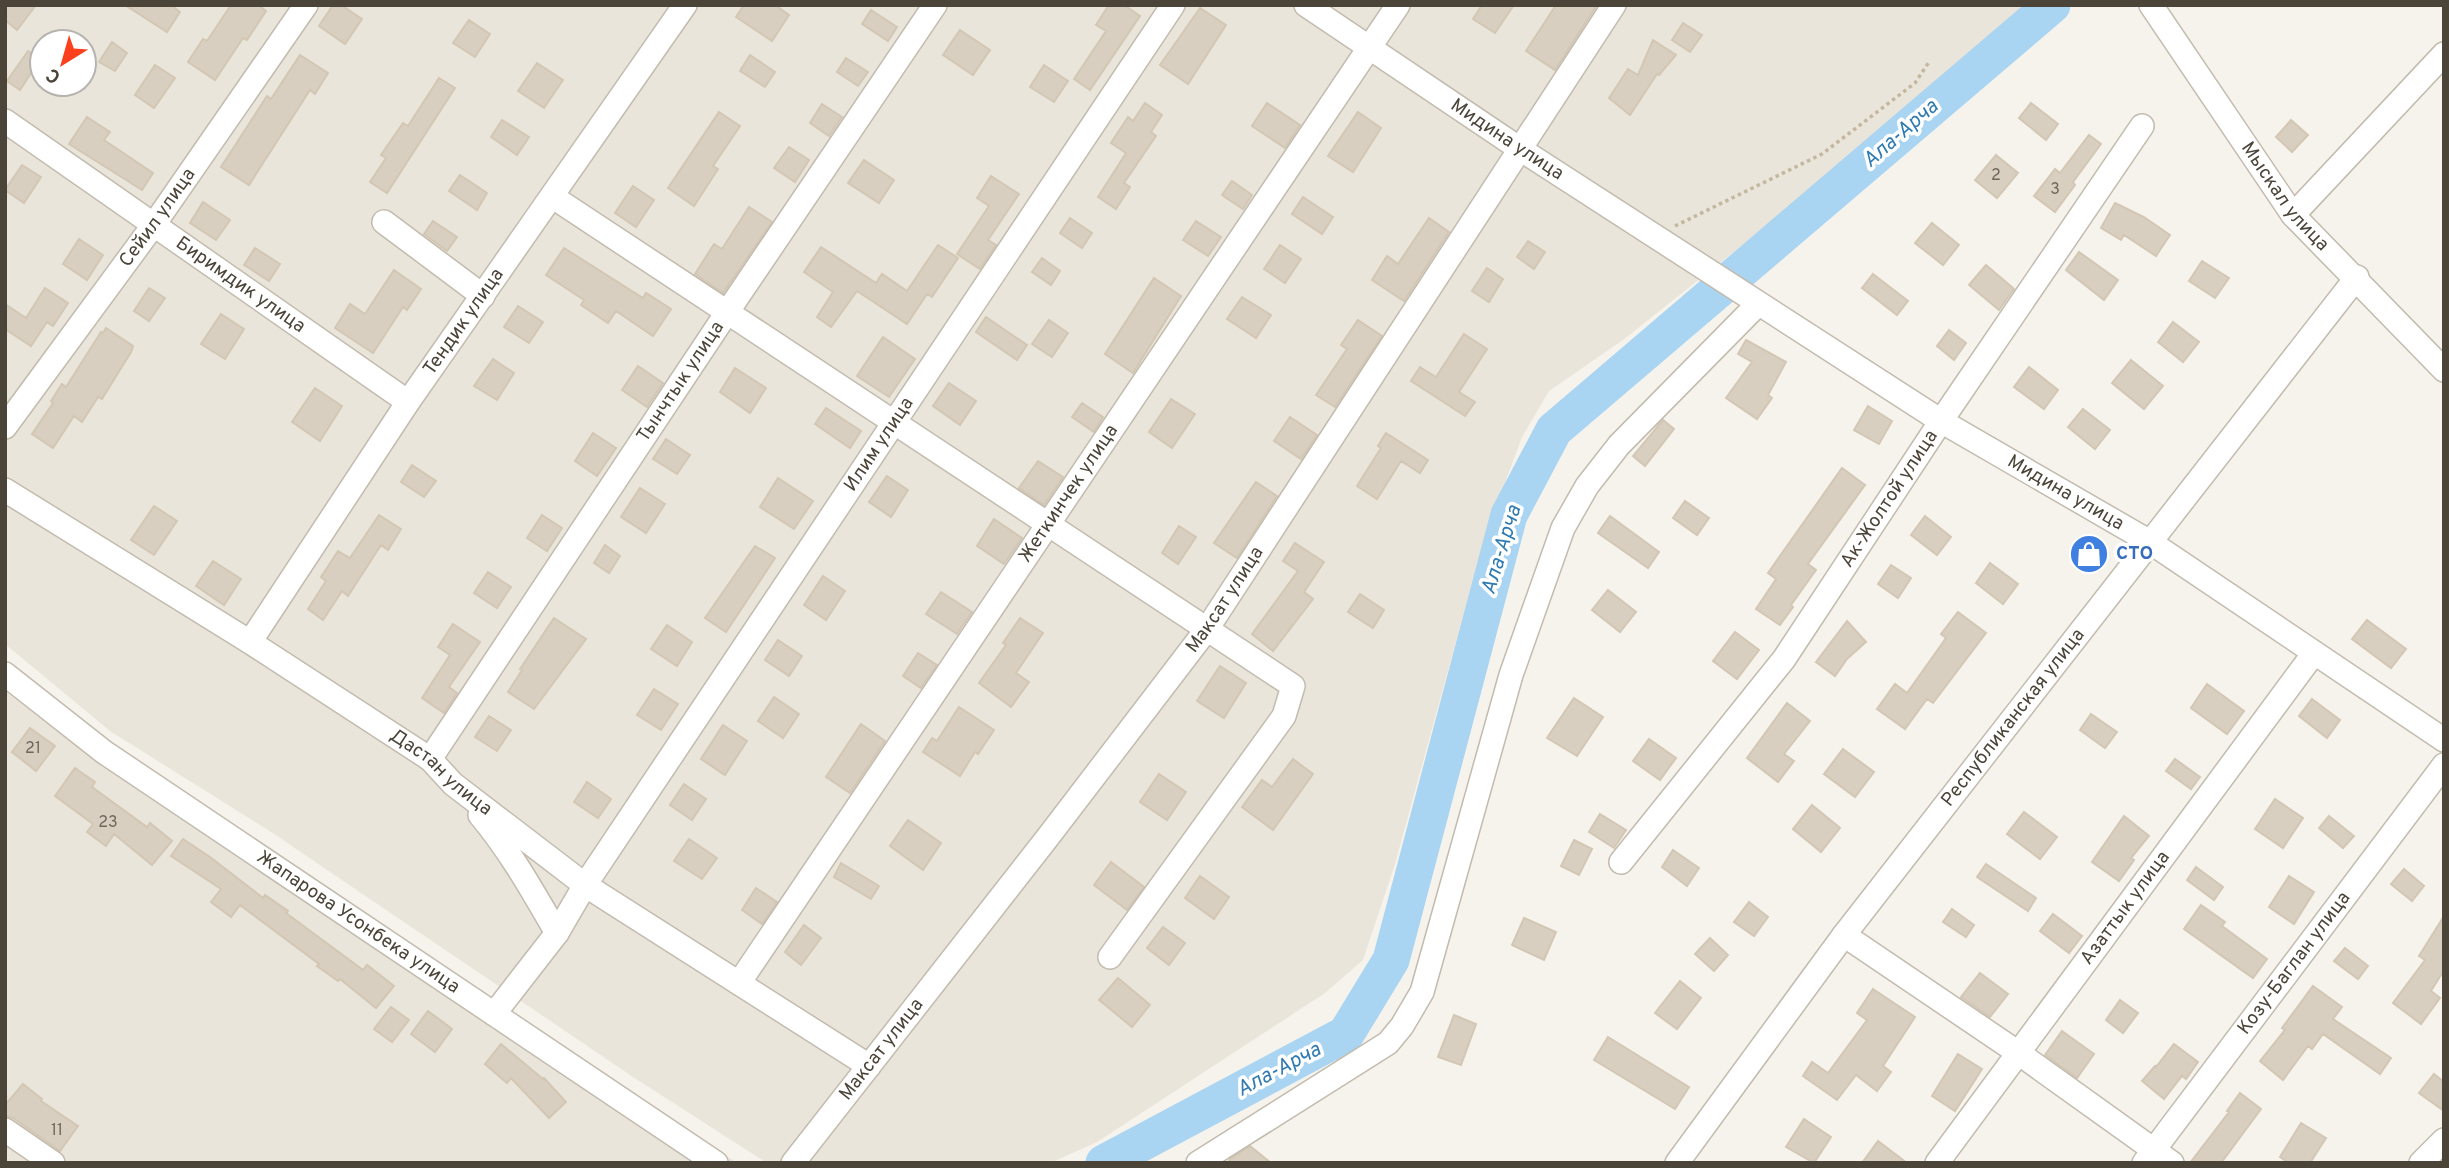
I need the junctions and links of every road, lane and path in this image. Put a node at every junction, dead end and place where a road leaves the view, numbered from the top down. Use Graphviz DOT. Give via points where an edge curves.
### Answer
graph roads {
  1 [pos="306,5"];
  2 [pos="685,5"];
  3 [pos="935,5"];
  4 [pos="1173,5"];
  5 [pos="1306,5"];
  6 [pos="1398,5"];
  7 [pos="1614,5"];
  8 [pos="2151,5"];
  9 [pos="1368,48"];
  10 [pos="2444,54"];
  11 [pos="1929,62"];
  12 [pos="5,121"];
  13 [pos="2142,126"];
  14 [pos="1520,149"];
  15 [pos="553,197"];
  16 [pos="2293,215"];
  17 [pos="384,222"];
  18 [pos="155,223"];
  19 [pos="1654,236"];
  20 [pos="2357,278"];
  21 [pos="483,296"];
  22 [pos="1755,301"];
  23 [pos="727,311"];
  24 [pos="2444,370"];
  25 [pos="408,402"];
  26 [pos="1941,421"];
  27 [pos="895,422"];
  28 [pos="5,427"];
  29 [pos="5,490"];
  30 [pos="1049,524"];
  31 [pos="2150,541"];
  32 [pos="1207,629"];
  33 [pos="250,642"];
  34 [pos="2314,653"];
  35 [pos="5,674"];
  36 [pos="2444,740"];
  37 [pos="430,760"];
  38 [pos="2444,765"];
  39 [pos="453,784"];
  40 [pos="1621,862"];
  41 [pos="585,885"];
  42 [pos="557,933"];
  43 [pos="1844,935"];
  44 [pos="1110,957"];
  45 [pos="739,983"];
  46 [pos="494,1013"];
  47 [pos="2017,1052"];
  48 [pos="869,1066"];
  49 [pos="5,1130"];
  50 [pos="2444,1140"];
  51 [pos="2157,1158"];
  52 [pos="54,1163"];
  53 [pos="716,1163"];
  54 [pos="793,1163"];
  55 [pos="1198,1163"];
  56 [pos="1677,1163"];
  57 [pos="1937,1163"];
  58 [pos="2421,1163"];
  1 -- 18 [label="street, Сейил улица"];
  2 -- 15 [label="street, Тендик улица"];
  3 -- 23 [label="street, Тынчтык улица"];
  4 -- 27 [label="street, Илим улица"];
  5 -- 9 [label="street, Мидина улица"];
  6 -- 9 [label="street, Жеткинчек улица"];
  7 -- 14 [label="street, Максат улица"];
  8 -- 16 [label="street, Мыскал улица"];
  9 -- 14 [label="street, Мидина улица"];
  9 -- 30 [label="street, Жеткинчек улица"];
  10 -- 16 [label="street"];
  11 -- 19 [label="path" via="1915,82 1822,154"];
  12 -- 18 [label="street, Биримдик улица"];
  13 -- 26 [label="street, Ак-Жолтой улица"];
  14 -- 19 [label="street, Мидина улица"];
  14 -- 32 [label="street, Максат улица"];
  15 -- 21 [label="street, Тендик улица"];
  15 -- 23 [label="street"];
  16 -- 20 [label="street, Мыскал улица"];
  17 -- 21 [label="street"];
  18 -- 25 [label="street, Биримдик улица"];
  18 -- 28 [label="street, Сейил улица"];
  19 -- 22 [label="street, Мидина улица"];
  20 -- 24 [label="street, Мыскал улица"];
  20 -- 31 [label="street, Республиканская улица"];
  21 -- 25 [label="street, Тендик улица"];
  22 -- 26 [label="street, Мидина улица"];
  22 -- 55 [label="street" via="1619,445 1587,486 1563,528 1511,675 1422,992 1402,1026 1388,1042"];
  23 -- 27 [label="street"];
  23 -- 37 [label="street, Тынчтык улица"];
  25 -- 33 [label="street, Тендик улица"];
  26 -- 31 [label="street, Мидина улица"];
  26 -- 40 [label="street, Ак-Жолтой улица" via="1784,659"];
  27 -- 30 [label="street"];
  27 -- 41 [label="street, Илим улица"];
  29 -- 33 [label="street, Дастан улица"];
  30 -- 32 [label="street"];
  30 -- 45 [label="street, Жеткинчек улица"];
  31 -- 34 [label="street, Мидина улица"];
  31 -- 43 [label="street, Республиканская улица"];
  32 -- 44 [label="street" via="1293,686 1284,716"];
  32 -- 48 [label="street, Максат улица"];
  33 -- 37 [label="street, Дастан улица"];
  34 -- 36 [label="street, Мидина улица"];
  34 -- 47 [label="street, Азаттык улица"];
  35 -- 46 [label="street, Жапарова Усонбека улица" via="104,752"];
  37 -- 39 [label="street, Дастан улица"];
  38 -- 51 [label="street, Козу-Баглан улица"];
  39 -- 41 [label="street, Дастан улица"];
  39 -- 42 [label="street" via="499,837"];
  41 -- 42 [label="street, Илим улица"];
  41 -- 45 [label="street, Дастан улица"];
  42 -- 46 [label="street, Илим улица"];
  43 -- 47 [label="street"];
  43 -- 56 [label="street, Республиканская улица"];
  45 -- 48 [label="street, Дастан улица"];
  46 -- 53 [label="street, Жапарова Усонбека улица"];
  47 -- 51 [label="street"];
  47 -- 57 [label="street, Азаттык улица"];
  48 -- 54 [label="street, Максат улица"];
  49 -- 52 [label="street"];
  50 -- 58 [label="street"];
}
